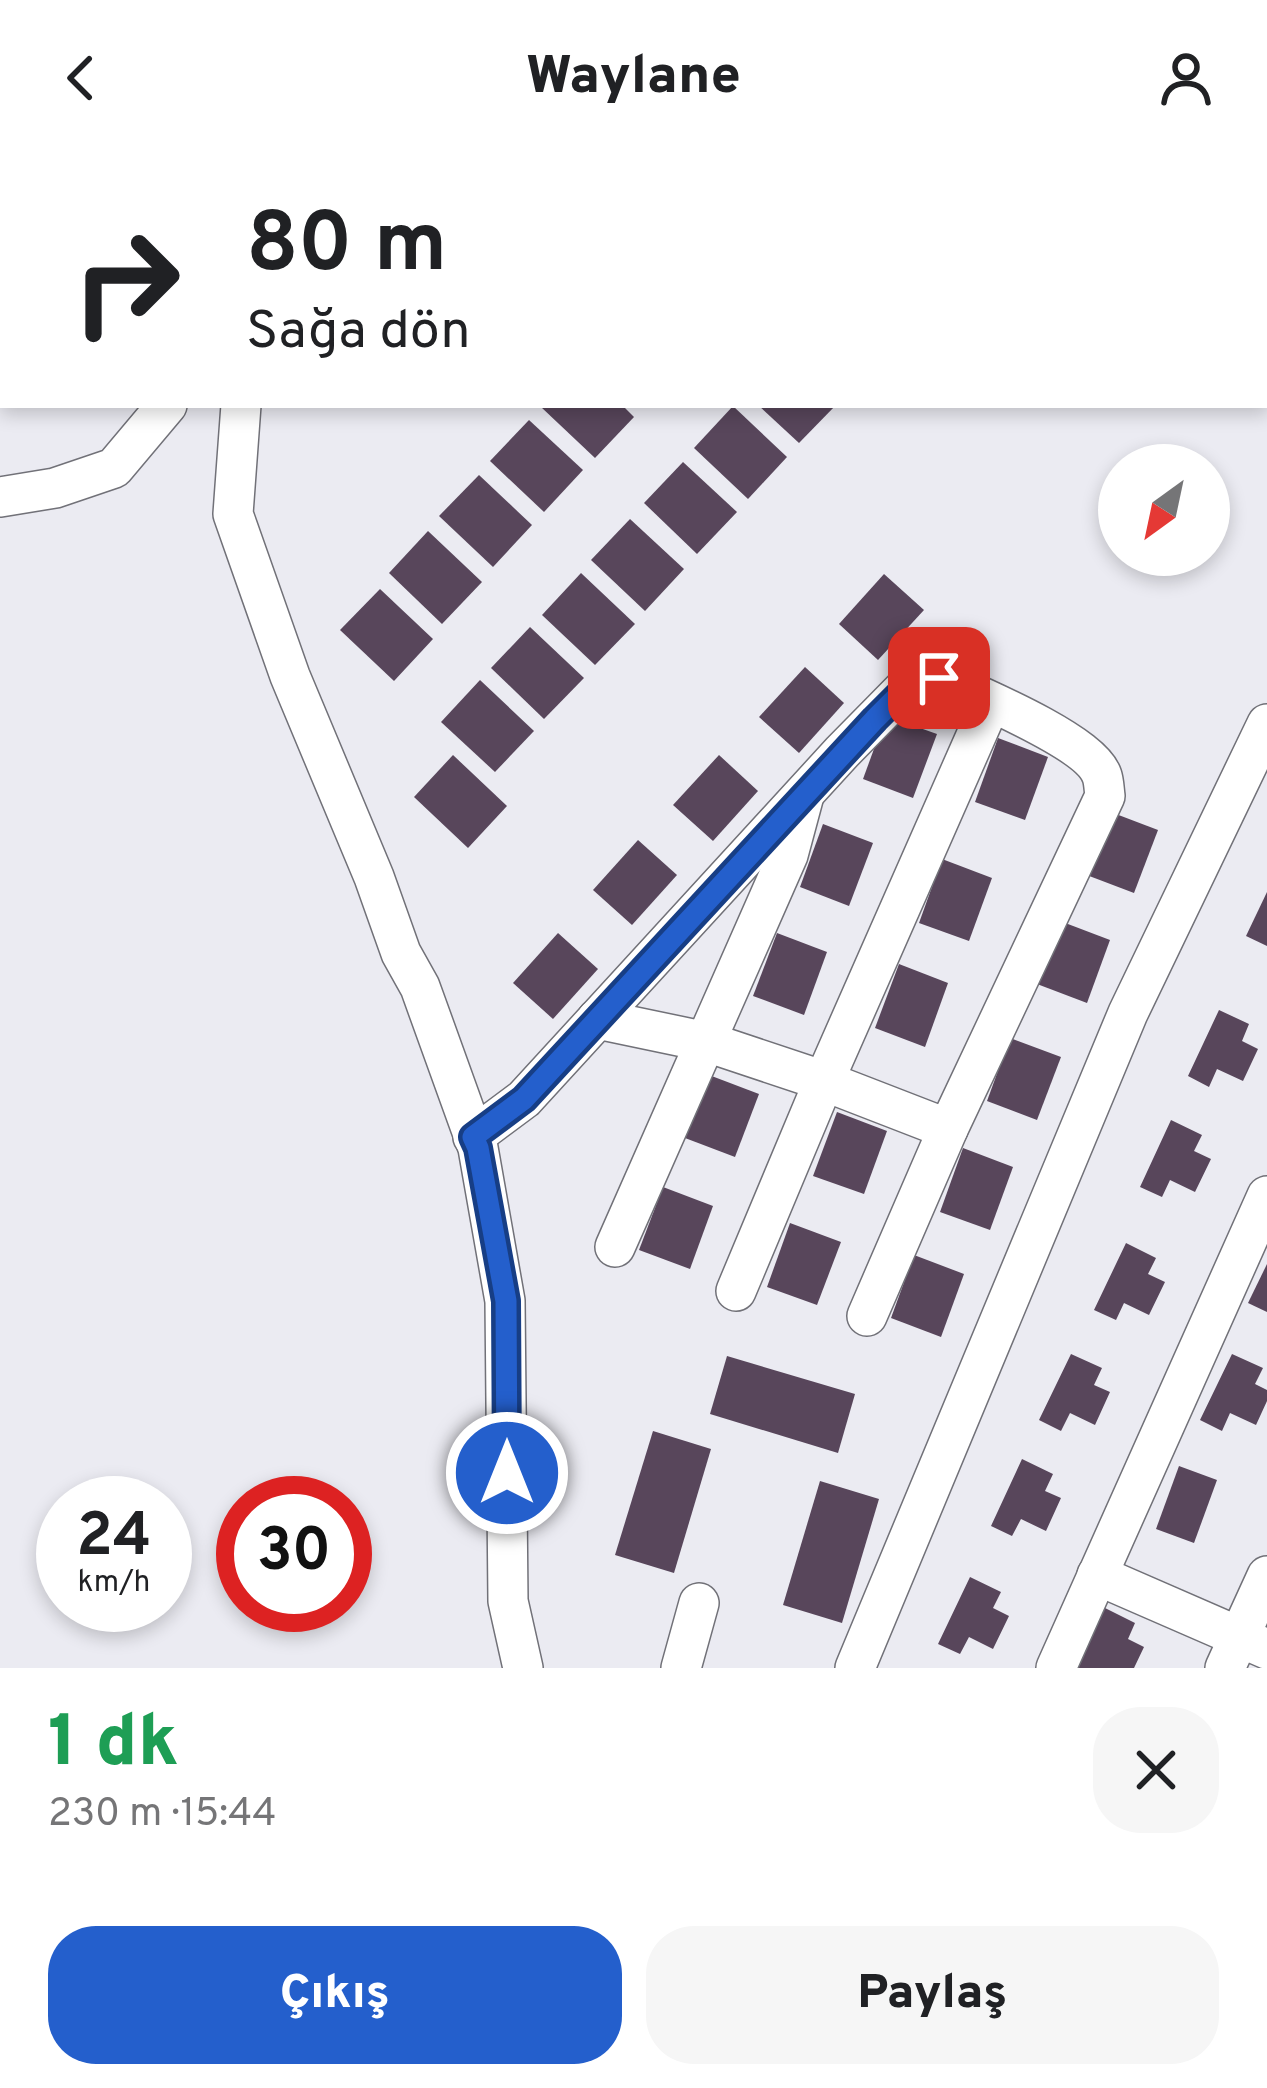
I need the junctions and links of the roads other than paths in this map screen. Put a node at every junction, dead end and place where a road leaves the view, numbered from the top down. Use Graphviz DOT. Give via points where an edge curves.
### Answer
graph roads {
  1 [pos="164,408"];
  2 [pos="241,408"];
  3 [pos="0,497"];
  4 [pos="991,702"];
  5 [pos="1267,724"];
  6 [pos="806,792"];
  7 [pos="597,1019"];
  8 [pos="707,1042"];
  9 [pos="824,1081"];
  10 [pos="948,1129"];
  11 [pos="473,1137"];
  12 [pos="1267,1196"];
  13 [pos="615,1247"];
  14 [pos="736,1291"];
  15 [pos="867,1316"];
  16 [pos="1097,1575"];
  17 [pos="1267,1576"];
  18 [pos="699,1604"];
  19 [pos="1244,1652"];
  20 [pos="523,1668"];
  21 [pos="681,1668"];
  22 [pos="855,1668"];
  23 [pos="1057,1668"];
  1 -- 3 [label="street" via="114,468"];
  2 -- 11 [label="street" via="233,514"];
  4 -- 6 [label="street" via="922,677"];
  4 -- 9 [label="street"];
  4 -- 10 [label="street" via="1084,756 1102,773 1105,796"];
  5 -- 22 [label="street" via="1128,1013"];
  6 -- 7 [label="street"];
  6 -- 8 [label="street" via="788,855"];
  7 -- 8 [label="street"];
  7 -- 11 [label="street" via="524,1099"];
  8 -- 9 [label="street"];
  8 -- 13 [label="street"];
  9 -- 10 [label="street"];
  9 -- 14 [label="street"];
  10 -- 15 [label="street"];
  11 -- 20 [label="street" via="506,1301 508,1601"];
  12 -- 16 [label="street"];
  16 -- 19 [label="street"];
  16 -- 23 [label="street"];
  17 -- 19 [label="street"];
  18 -- 21 [label="street"];
}
